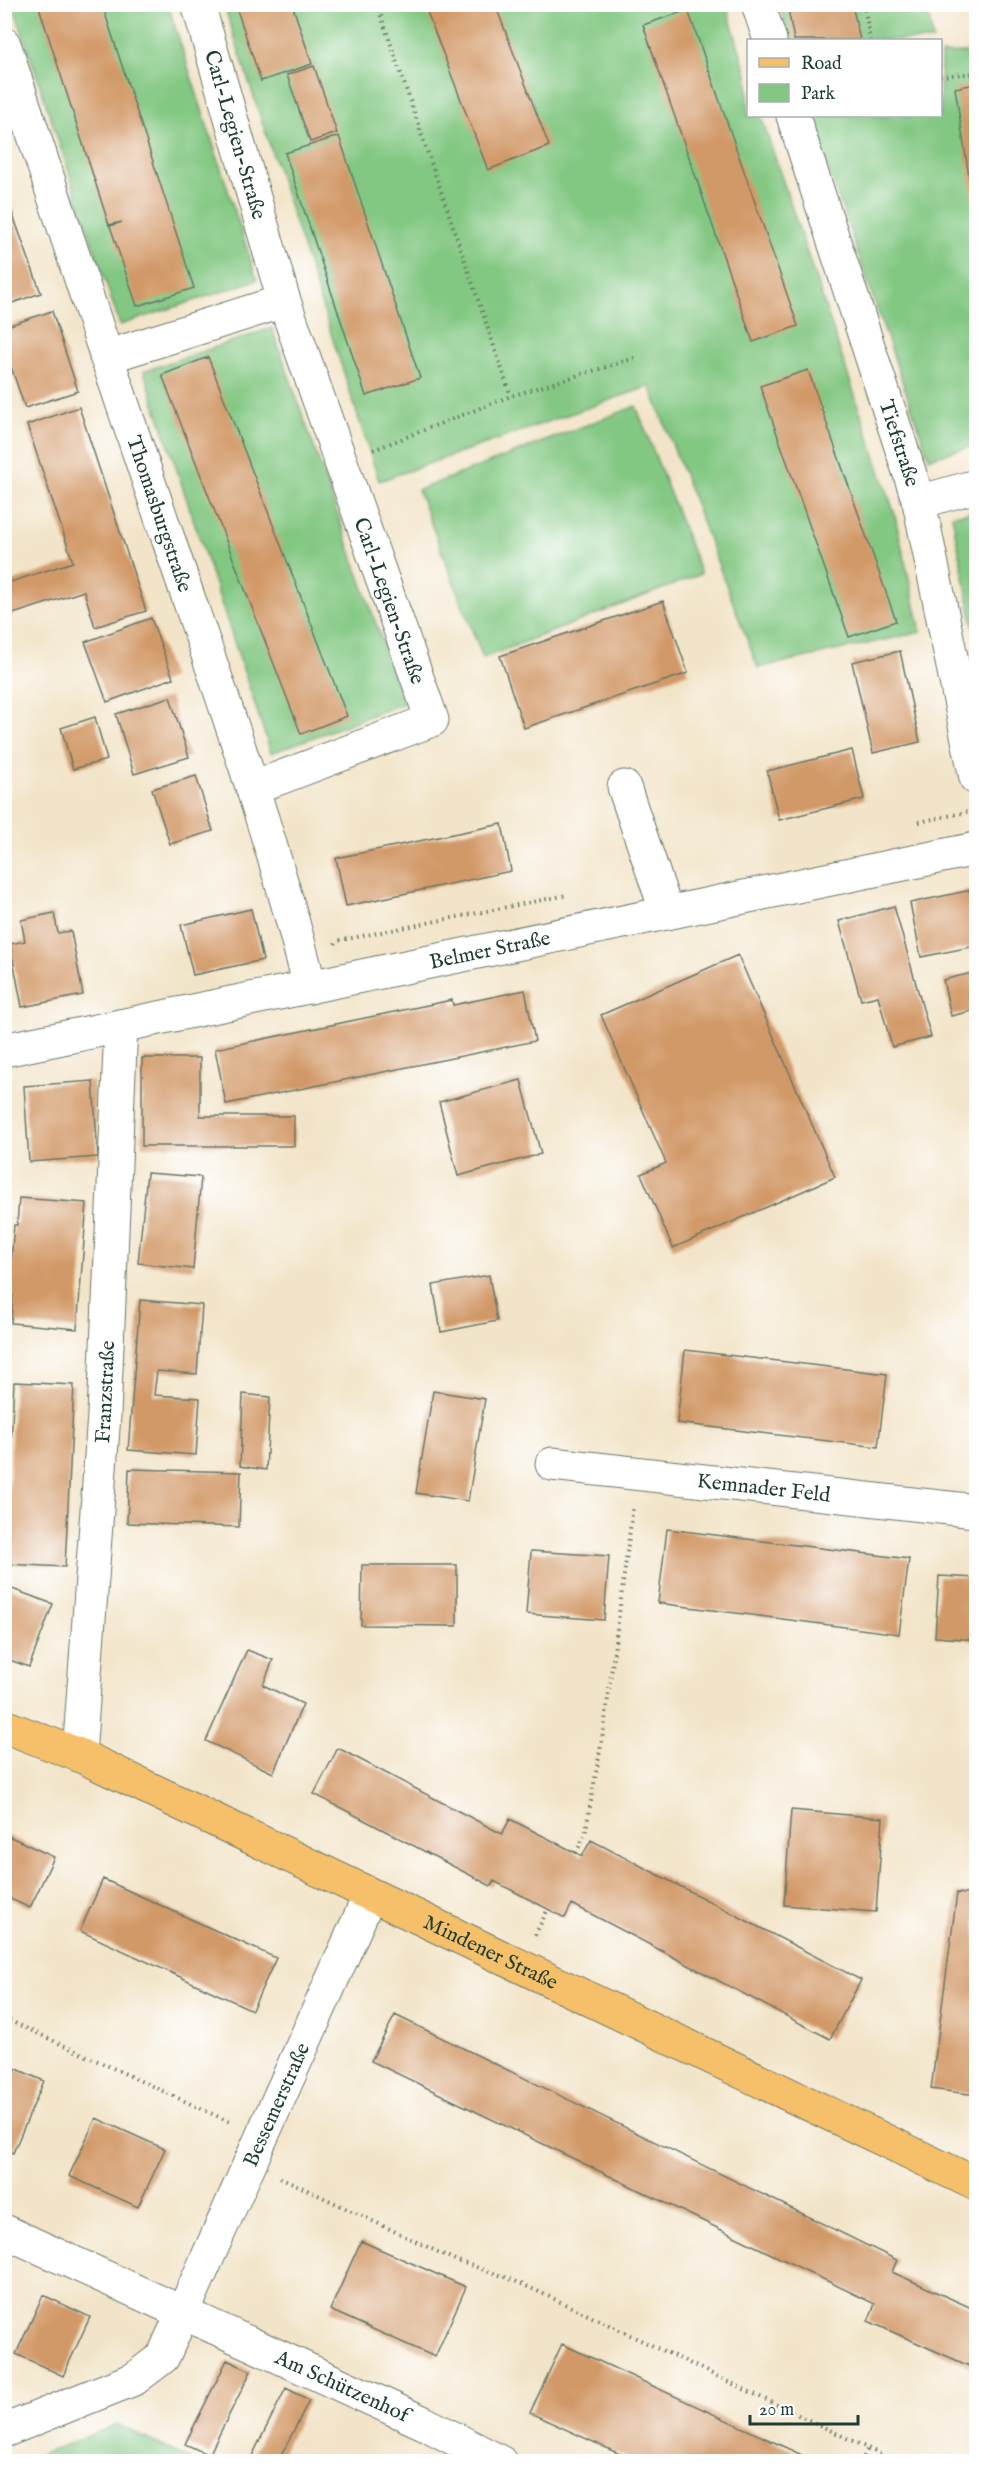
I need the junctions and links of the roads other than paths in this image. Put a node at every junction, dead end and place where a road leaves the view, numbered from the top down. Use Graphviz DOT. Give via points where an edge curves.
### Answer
graph roads {
  1 [pos="198,4"];
  2 [pos="758,4"];
  3 [pos="770,39"];
  4 [pos="4,44"];
  5 [pos="794,117"];
  6 [pos="284,301"];
  7 [pos="106,357"];
  8 [pos="976,486"];
  9 [pos="919,502"];
  10 [pos="976,778"];
  11 [pos="624,787"];
  12 [pos="253,788"];
  13 [pos="976,849"];
  14 [pos="667,913"];
  15 [pos="310,987"];
  16 [pos="121,1026"];
  17 [pos="4,1050"];
  18 [pos="552,1464"];
  19 [pos="976,1511"];
  20 [pos="4,1725"];
  21 [pos="80,1755"];
  22 [pos="370,1895"];
  23 [pos="976,2184"];
  24 [pos="4,2231"];
  25 [pos="183,2314"];
  26 [pos="4,2431"];
  27 [pos="500,2462"];
  1 -- 6 [label="street, Carl-Legien-Straße"];
  2 -- 3 [label="street"];
  4 -- 7 [label="street, Thomasburgstraße"];
  5 -- 9 [label="street, Tiefstraße"];
  6 -- 7 [label="street"];
  6 -- 12 [label="street, Carl-Legien-Straße" via="432,720"];
  7 -- 12 [label="street, Thomasburgstraße"];
  8 -- 9 [label="street"];
  9 -- 10 [label="street, Tiefstraße"];
  11 -- 14 [label="street"];
  12 -- 15 [label="street, Thomasburgstraße"];
  13 -- 14 [label="street, Belmer Straße"];
  14 -- 15 [label="street, Belmer Straße"];
  15 -- 16 [label="street, Belmer Straße"];
  16 -- 17 [label="street, Belmer Straße"];
  16 -- 21 [label="street, Franzstraße" via="104,1414"];
  18 -- 19 [label="street, Kemnader Feld"];
  20 -- 21 [label="main road, Mindener Straße"];
  21 -- 22 [label="main road, Mindener Straße"];
  22 -- 23 [label="main road, Mindener Straße"];
  22 -- 25 [label="street, Bessemerstraße"];
  24 -- 25 [label="street"];
  25 -- 26 [label="street, Bessemerstraße" via="163,2357 134,2379"];
  25 -- 27 [label="street, Am Schützenhof" via="424,2423"];
}
